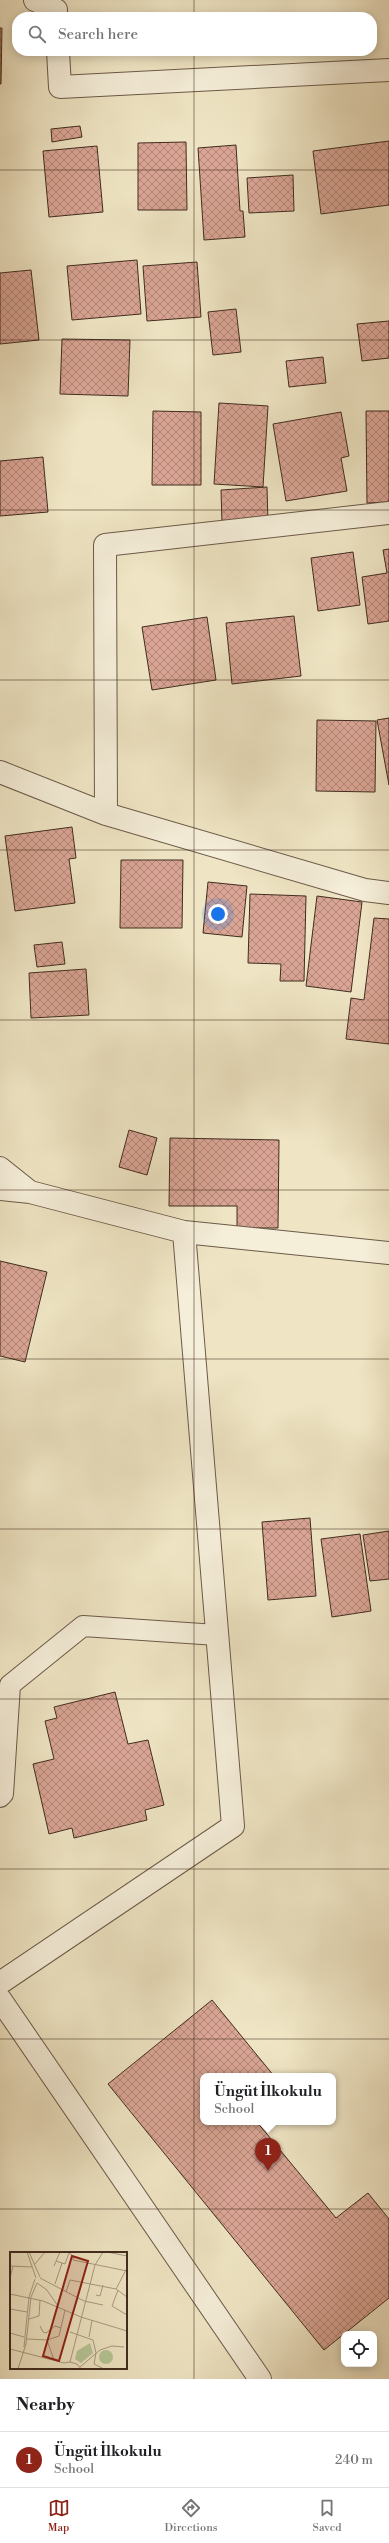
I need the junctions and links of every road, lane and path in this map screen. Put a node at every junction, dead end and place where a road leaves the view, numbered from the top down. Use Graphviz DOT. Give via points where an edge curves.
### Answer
graph roads {
  1 [pos="35,0"];
  2 [pos="56,12"];
  3 [pos="58,56"];
  4 [pos="389,70"];
  5 [pos="389,512"];
  6 [pos="0,772"];
  7 [pos="106,814"];
  8 [pos="389,893"];
  9 [pos="0,1168"];
  10 [pos="0,1189"];
  11 [pos="30,1192"];
  12 [pos="184,1232"];
  13 [pos="389,1253"];
  14 [pos="218,1634"];
  15 [pos="0,1797"];
  16 [pos="0,1983"];
  17 [pos="0,1999"];
  18 [pos="260,2379"];
  1 -- 2 [label="street"];
  3 -- 4 [label="street" via="60,86"];
  5 -- 7 [label="street" via="104,545"];
  6 -- 7 [label="street"];
  7 -- 8 [label="street" via="364,890"];
  9 -- 11 [label="street"];
  10 -- 11 [label="street"];
  11 -- 12 [label="street"];
  12 -- 13 [label="street"];
  12 -- 14 [label="street"];
  14 -- 15 [label="lane" via="83,1626 10,1685 3,1794"];
  14 -- 16 [label="street" via="233,1826"];
  17 -- 18 [label="street"];
}
